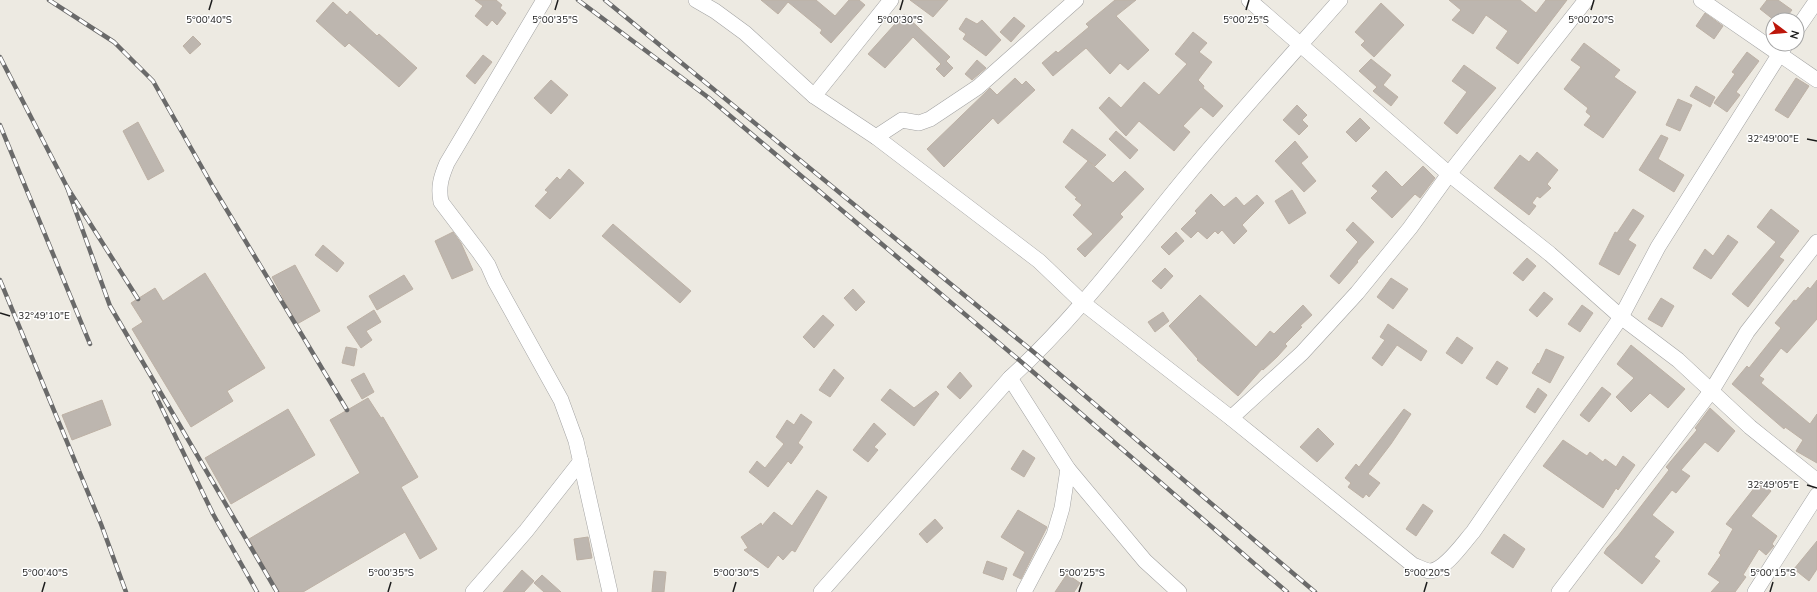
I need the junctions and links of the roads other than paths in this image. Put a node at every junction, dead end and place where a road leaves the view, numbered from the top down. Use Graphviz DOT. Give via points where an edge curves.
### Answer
graph roads {
  1 [pos="544,0"];
  2 [pos="696,0"];
  3 [pos="890,0"];
  4 [pos="1076,0"];
  5 [pos="1249,0"];
  6 [pos="1340,0"];
  7 [pos="1586,0"];
  8 [pos="1701,0"];
  9 [pos="1817,0"];
  10 [pos="718,6"];
  11 [pos="1805,17"];
  12 [pos="1765,38"];
  13 [pos="1301,45"];
  14 [pos="1781,52"];
  15 [pos="1786,52"];
  16 [pos="1817,80"];
  17 [pos="814,96"];
  18 [pos="876,137"];
  19 [pos="1449,174"];
  20 [pos="1817,242"];
  21 [pos="1083,303"];
  22 [pos="1621,317"];
  23 [pos="1010,378"];
  24 [pos="1712,390"];
  25 [pos="1231,418"];
  26 [pos="581,461"];
  27 [pos="1068,469"];
  28 [pos="1817,481"];
  29 [pos="1817,495"];
  30 [pos="472,592"];
  31 [pos="610,592"];
  32 [pos="821,592"];
  33 [pos="1024,592"];
  34 [pos="1179,592"];
  35 [pos="1559,592"];
  36 [pos="1755,592"];
  1 -- 26 [label="street" via="447,163 439,191 441,202 488,265 561,400"];
  2 -- 10 [label="street"];
  3 -- 17 [label="street"];
  4 -- 18 [label="street" via="978,87 930,119 919,123 902,120"];
  5 -- 13 [label="street"];
  6 -- 13 [label="street"];
  7 -- 19 [label="street"];
  8 -- 12 [label="street"];
  9 -- 11 [label="street"];
  10 -- 17 [label="street"];
  13 -- 19 [label="street"];
  13 -- 21 [label="street" via="1186,177"];
  14 -- 22 [label="street" via="1658,247"];
  15 -- 16 [label="street"];
  17 -- 18 [label="street"];
  18 -- 21 [label="street" via="1038,261"];
  19 -- 22 [label="street" via="1550,254"];
  19 -- 25 [label="street" via="1410,228 1357,293 1302,353"];
  20 -- 24 [label="street" via="1747,332"];
  21 -- 23 [label="street"];
  21 -- 25 [label="street"];
  22 -- 24 [label="street" via="1678,360"];
  22 -- 25 [label="street" via="1473,532 1446,562 1431,571 1413,565"];
  23 -- 27 [label="street"];
  23 -- 32 [label="street"];
  24 -- 28 [label="street" via="1750,427"];
  24 -- 35 [label="street"];
  26 -- 30 [label="street" via="526,531"];
  26 -- 31 [label="street"];
  27 -- 33 [label="street" via="1062,508 1054,535"];
  27 -- 34 [label="street" via="1145,561"];
  29 -- 36 [label="street"];
}
